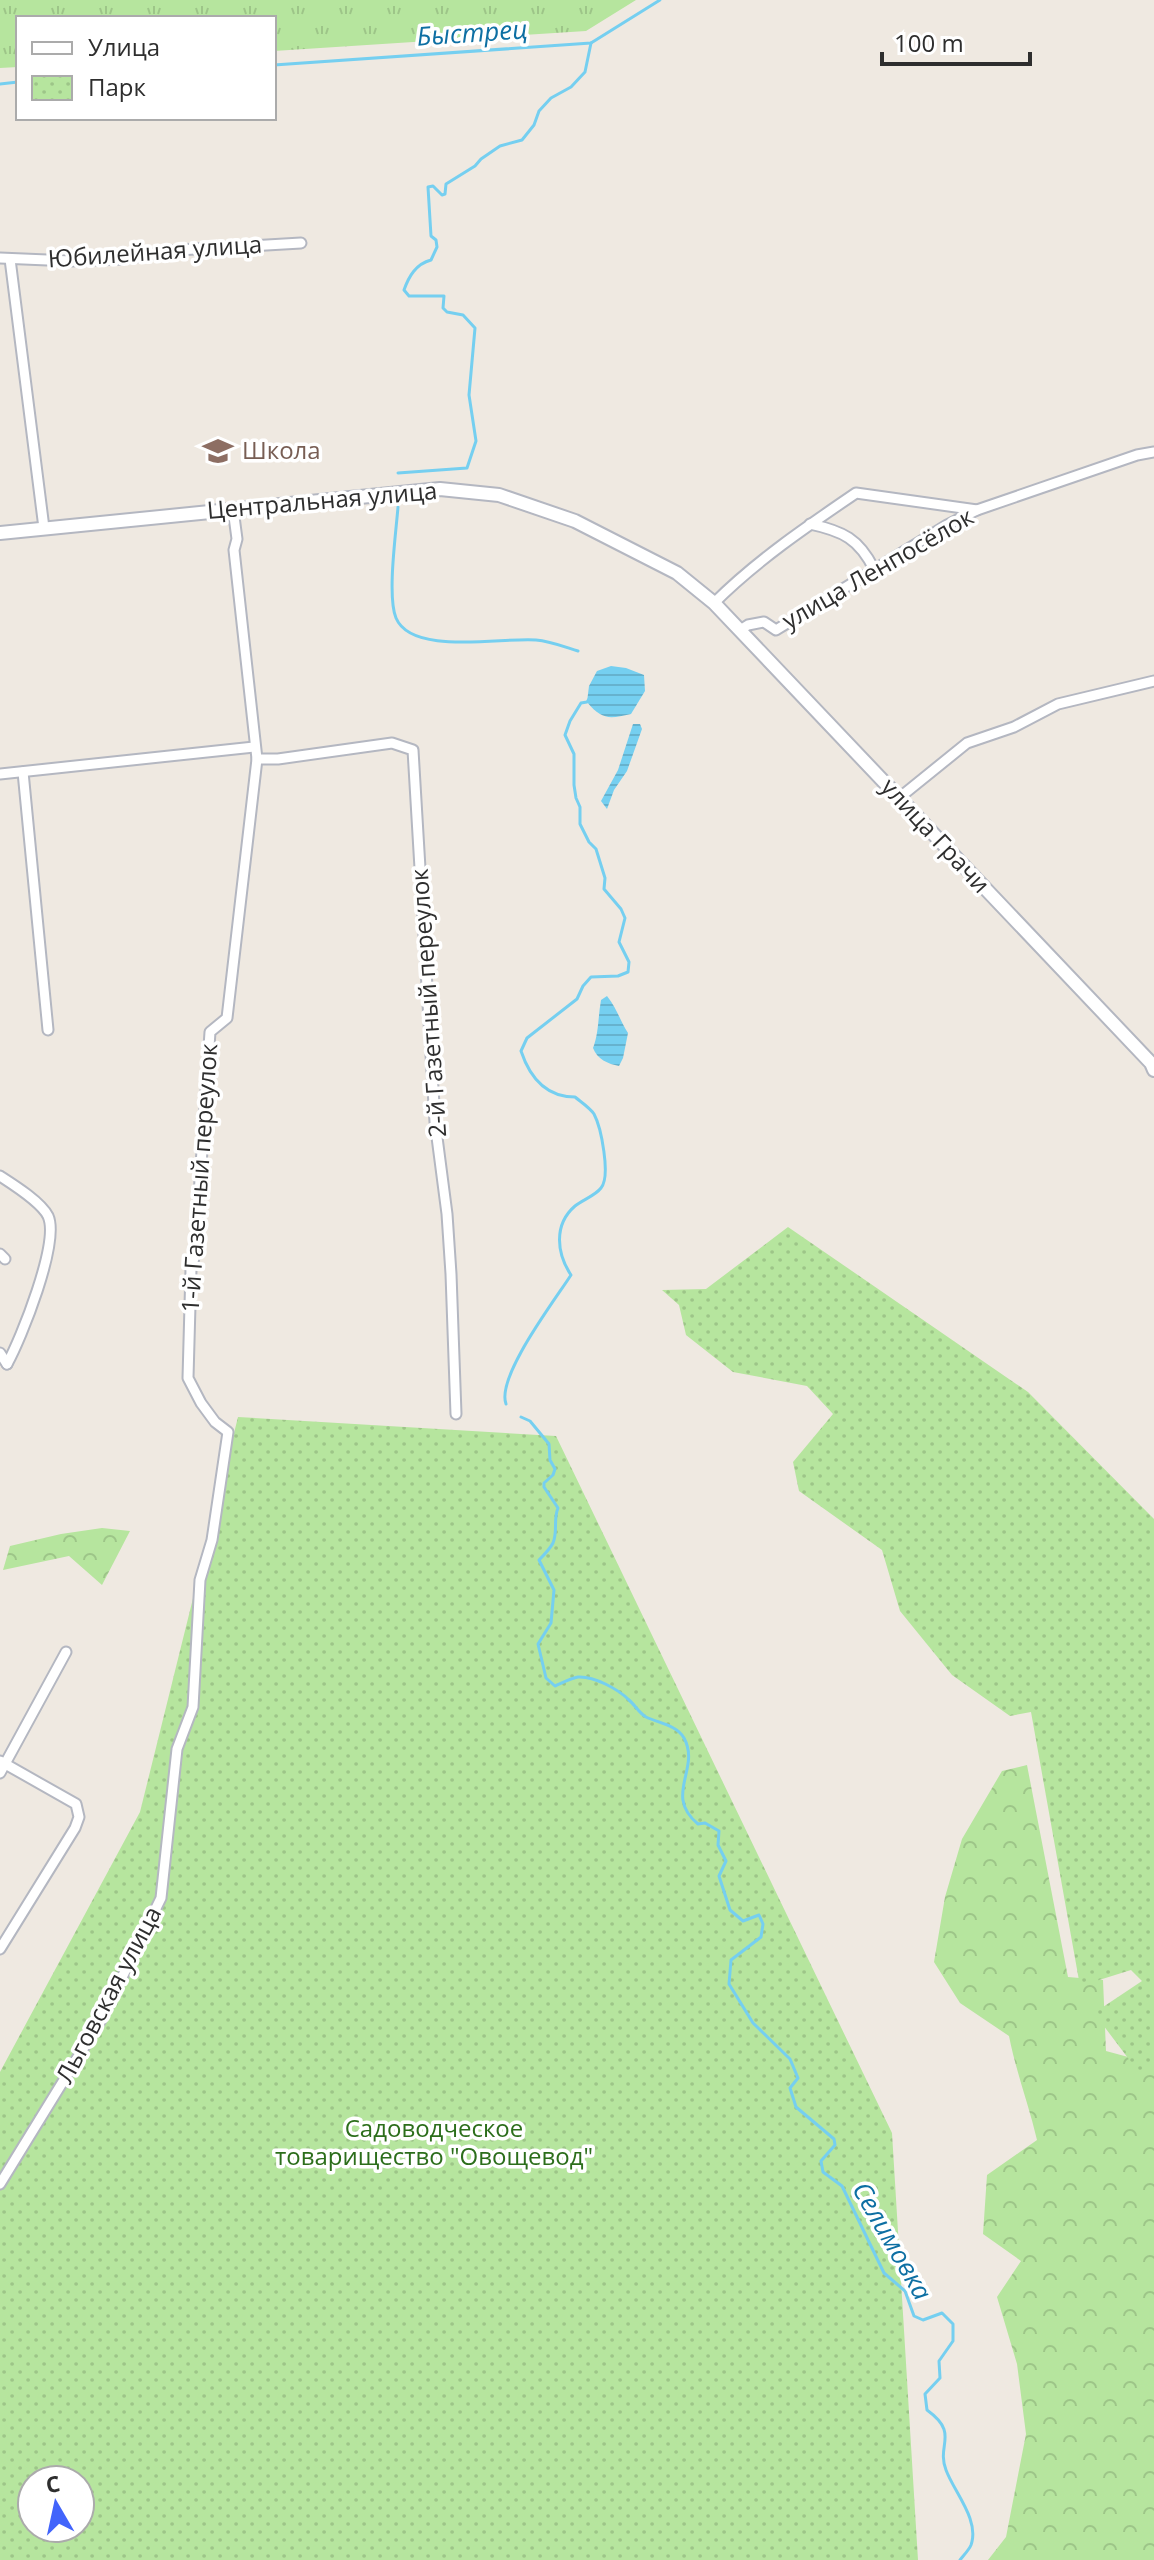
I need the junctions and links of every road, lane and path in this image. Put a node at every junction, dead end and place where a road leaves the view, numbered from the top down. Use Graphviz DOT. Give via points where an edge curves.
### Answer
graph roads {
  1 [pos="301,243"];
  2 [pos="5,258"];
  3 [pos="1154,452"];
  4 [pos="233,509"];
  5 [pos="977,510"];
  6 [pos="810,524"];
  7 [pos="44,528"];
  8 [pos="0,533"];
  9 [pos="874,569"];
  10 [pos="714,603"];
  11 [pos="740,630"];
  12 [pos="1154,681"];
  13 [pos="254,747"];
  14 [pos="257,759"];
  15 [pos="23,772"];
  16 [pos="0,774"];
  17 [pos="899,798"];
  18 [pos="48,1030"];
  19 [pos="1154,1070"];
  20 [pos="0,1176"];
  21 [pos="0,1353"];
  22 [pos="188,1378"];
  23 [pos="456,1414"];
  24 [pos="66,1652"];
  25 [pos="2,1766"];
  26 [pos="0,1949"];
  27 [pos="0,2184"];
  1 -- 2 [label="street, Юбилейная улица" via="178,250 123,259"];
  2 -- 7 [label="street, Юбилейная улица"];
  3 -- 5 [label="street, улица Ленпосёлок"];
  4 -- 7 [label="street, Центральная улица"];
  4 -- 10 [label="street, Центральная улица" via="440,489 499,495 575,521 677,573"];
  4 -- 13 [label="street, 1-й Газетный переулок"];
  5 -- 6 [label="street" via="856,493"];
  5 -- 9 [label="street, улица Ленпосёлок"];
  6 -- 9 [label="street" via="864,548"];
  6 -- 10 [label="street"];
  7 -- 8 [label="street, Центральная улица"];
  9 -- 11 [label="street, улица Ленпосёлок" via="776,630 764,622"];
  10 -- 11 [label="street, улица Грачи"];
  11 -- 17 [label="street, улица Грачи"];
  12 -- 17 [label="street" via="1058,704 967,743"];
  13 -- 14 [label="street, 1-й Газетный переулок"];
  13 -- 15 [label="street"];
  14 -- 22 [label="street, 1-й Газетный переулок" via="227,1018 210,1032"];
  14 -- 23 [label="street, 2-й Газетный переулок" via="392,743 413,750"];
  15 -- 16 [label="street"];
  15 -- 18 [label="street"];
  17 -- 19 [label="street, улица Грачи"];
  20 -- 21 [label="street" via="47,1215 50,1231 20,1340 7,1364"];
  22 -- 27 [label="street, Льговская улица" via="215,1422 228,1432 212,1540 200,1580 193,1707 177,1749 161,1898 102,2018"];
  24 -- 25 [label="street"];
  25 -- 26 [label="street" via="76,1804 79,1817"];
}
